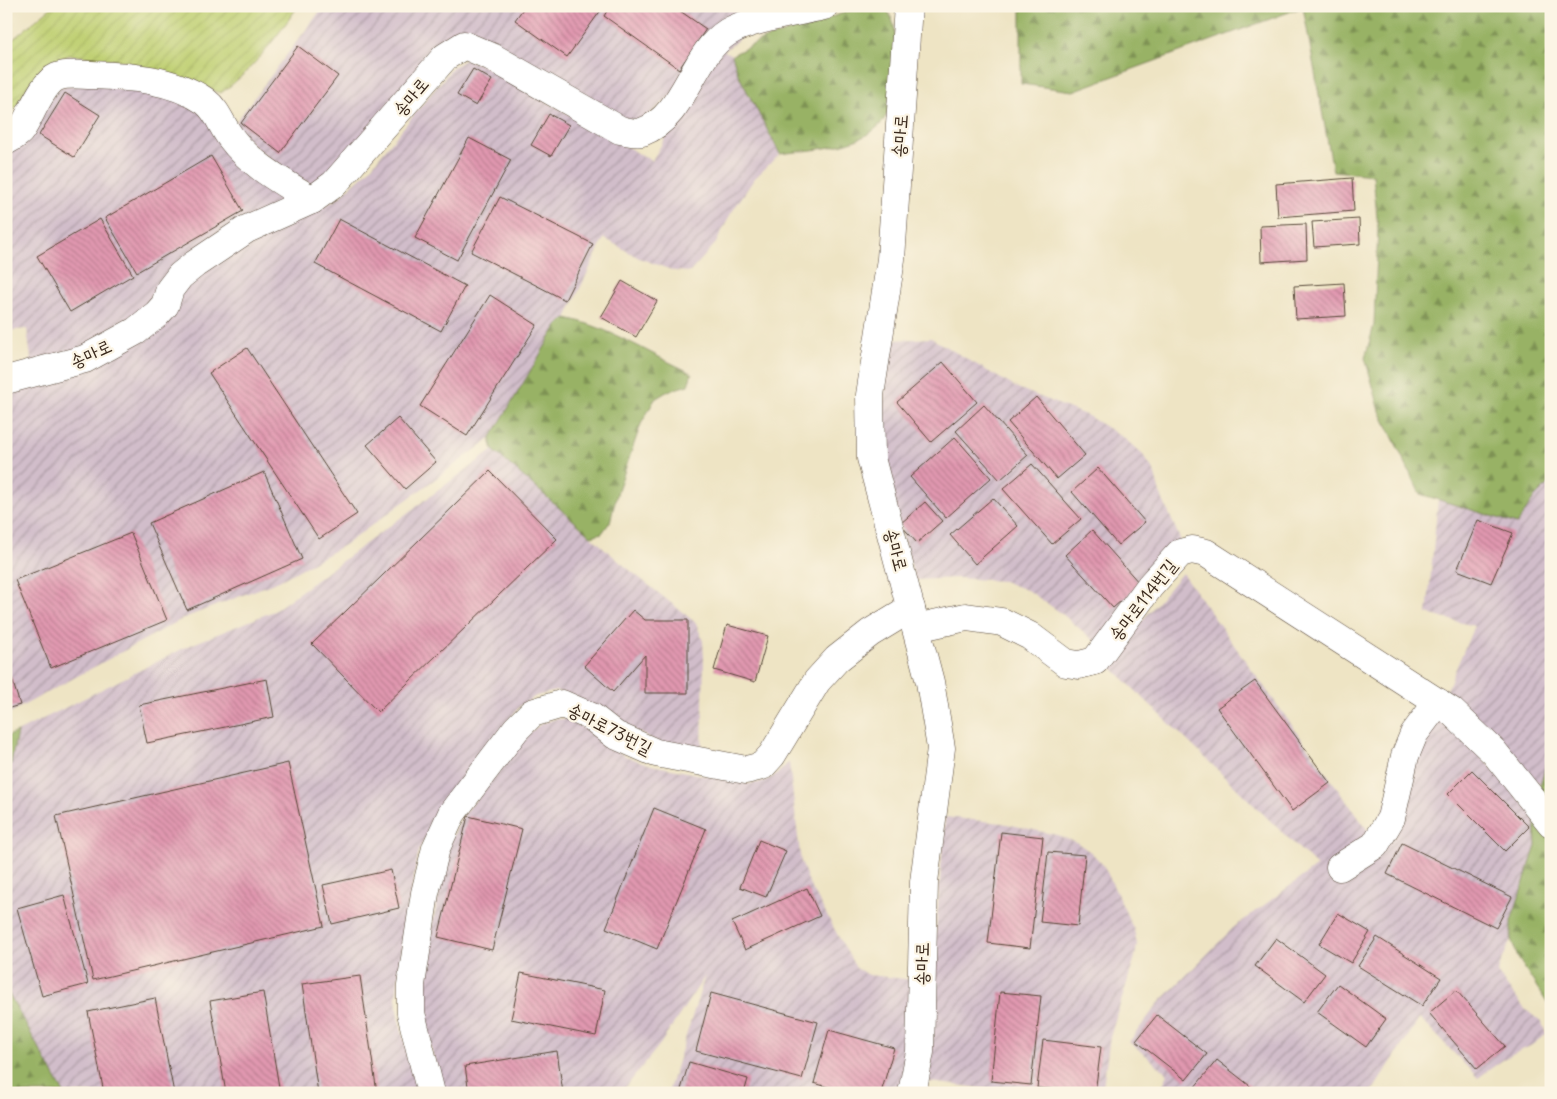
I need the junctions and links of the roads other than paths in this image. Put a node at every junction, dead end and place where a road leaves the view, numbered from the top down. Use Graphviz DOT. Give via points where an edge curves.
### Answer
graph roads {
  1 [pos="824,6"];
  2 [pos="908,6"];
  3 [pos="6,141"];
  4 [pos="312,200"];
  5 [pos="6,380"];
  6 [pos="914,618"];
  7 [pos="1438,702"];
  8 [pos="1551,823"];
  9 [pos="1340,868"];
  10 [pos="431,1093"];
  11 [pos="912,1093"];
  1 -- 4 [label="street, 송마로" via="730,31 714,43 662,120 641,132 620,130 464,45 445,57 354,163 334,184"];
  2 -- 6 [label="street, 송마로" via="891,259 870,395 871,458"];
  3 -- 4 [label="street" via="20,131 44,91 57,77 126,76 168,85 204,100 216,111 231,137 247,154 266,171"];
  4 -- 5 [label="street, 송마로" via="247,229 195,264 170,289 165,305 136,331 86,359"];
  6 -- 7 [label="street, 송마로114번길" via="966,617 1002,622 1030,636 1066,663 1080,665 1095,661 1168,564 1180,553 1192,550 1206,553 1223,563"];
  6 -- 10 [label="street, 송마로73번길" via="870,633 837,658 817,681 772,755 762,766 746,770 656,753 615,735 592,717 562,704 532,712 452,813 436,848 425,893 411,985 411,1013"];
  6 -- 11 [label="street, 송마로" via="930,682 941,748 924,882 920,1052"];
  7 -- 8 [label="street, 송마로114번길" via="1494,752"];
  7 -- 9 [label="street" via="1414,734 1404,756 1391,818 1375,845"];
}
